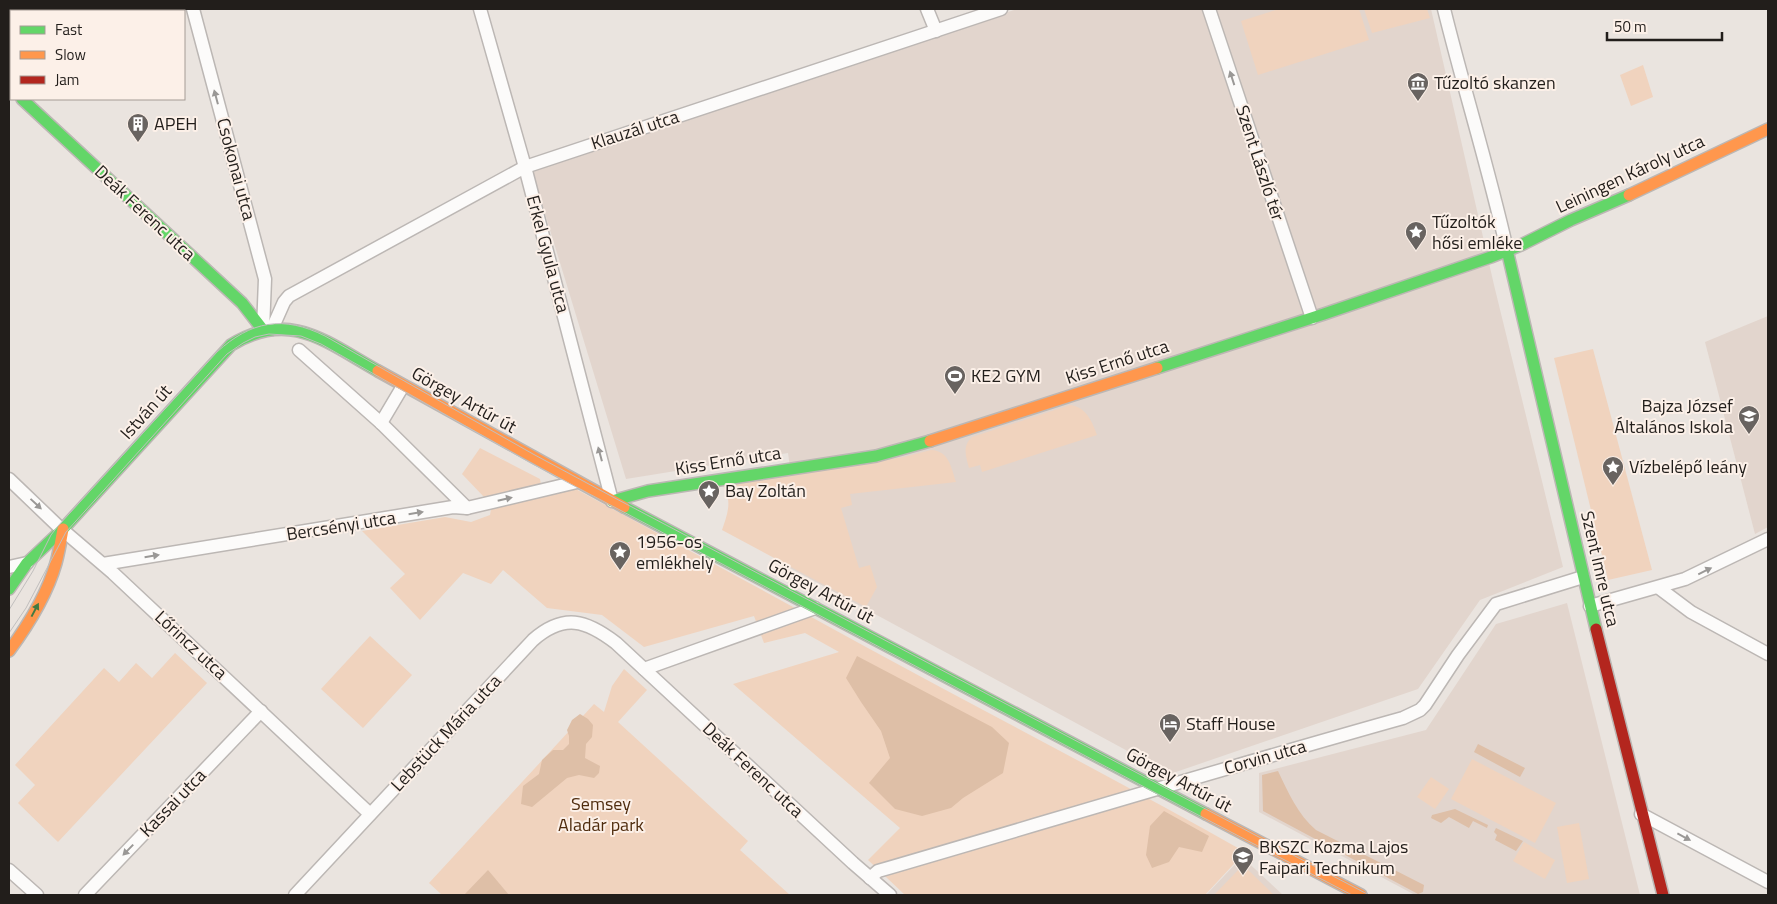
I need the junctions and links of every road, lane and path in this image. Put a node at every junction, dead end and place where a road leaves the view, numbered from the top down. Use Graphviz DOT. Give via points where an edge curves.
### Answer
graph roads {
  1 [pos="193,9"];
  2 [pos="480,9"];
  3 [pos="928,9"];
  4 [pos="1001,9"];
  5 [pos="1209,9"];
  6 [pos="1444,9"];
  7 [pos="936,31"];
  8 [pos="23,100"];
  9 [pos="1768,129"];
  10 [pos="525,166"];
  11 [pos="1506,250"];
  12 [pos="265,279"];
  13 [pos="289,296"];
  14 [pos="1312,318"];
  15 [pos="268,329"];
  16 [pos="299,350"];
  17 [pos="403,386"];
  18 [pos="381,423"];
  19 [pos="9,479"];
  20 [pos="576,482"];
  21 [pos="612,501"];
  22 [pos="468,508"];
  23 [pos="63,529"];
  24 [pos="1768,539"];
  25 [pos="28,563"];
  26 [pos="104,564"];
  27 [pos="9,567"];
  28 [pos="1583,577"];
  29 [pos="9,588"];
  30 [pos="1659,588"];
  31 [pos="1590,606"];
  32 [pos="815,608"];
  33 [pos="616,643"];
  34 [pos="9,651"];
  35 [pos="1768,654"];
  36 [pos="644,669"];
  37 [pos="261,711"];
  38 [pos="1158,790"];
  39 [pos="370,814"];
  40 [pos="1641,814"];
  41 [pos="9,870"];
  42 [pos="870,878"];
  43 [pos="1768,882"];
  44 [pos="37,895"];
  45 [pos="85,895"];
  46 [pos="295,895"];
  47 [pos="890,895"];
  48 [pos="1361,895"];
  49 [pos="1663,895"];
  12 -- 1 [label="street, Csokonai utca, one-way"];
  2 -- 10 [label="street, Erkel Gyula utca"];
  3 -- 7 [label="street"];
  4 -- 7 [label="street, Klauzál utca"];
  14 -- 5 [label="street, Szent László tér, one-way"];
  6 -- 11 [label="street" via="1486,161"];
  7 -- 10 [label="street, Klauzál utca"];
  8 -- 15 [label="street, Deák Ferenc utca"];
  9 -- 11 [label="street, Leiningen Károly utca"];
  10 -- 13 [label="street, Klauzál utca"];
  21 -- 10 [label="street, Erkel Gyula utca, one-way"];
  11 -- 14 [label="street, Kiss Ernő utca"];
  11 -- 28 [label="street, Szent Imre utca"];
  12 -- 13 [label="street" via="274,291"];
  12 -- 15 [label="street, Csokonai utca"];
  13 -- 15 [label="street"];
  14 -- 21 [label="street, Kiss Ernő utca" via="951,435 876,456 648,491"];
  15 -- 17 [label="street, Görgey Artúr út" via="290,329 315,336"];
  15 -- 23 [label="street, István út" via="247,336 224,352"];
  16 -- 18 [label="street"];
  17 -- 18 [label="street"];
  17 -- 20 [label="street, Görgey Artúr út"];
  18 -- 22 [label="street"];
  19 -- 23 [label="street, Lőrincz utca, one-way"];
  20 -- 21 [label="street, Görgey Artúr út"];
  22 -- 20 [label="street, Bercsényi utca, one-way"];
  21 -- 32 [label="street, Görgey Artúr út"];
  26 -- 22 [label="street, Bercsényi utca, one-way" via="453,507"];
  23 -- 25 [label="street, István út"];
  23 -- 26 [label="street, Lőrincz utca"];
  34 -- 23 [label="street, one-way" via="23,632 55,567"];
  30 -- 24 [label="street, one-way" via="1693,576"];
  25 -- 27 [label="street"];
  25 -- 29 [label="street, István út"];
  26 -- 37 [label="street, Lőrincz utca"];
  28 -- 31 [label="street, Szent Imre utca"];
  28 -- 38 [label="street, Corvin utca" via="1496,604 1420,710 1403,718"];
  30 -- 31 [label="street"];
  30 -- 35 [label="street" via="1691,612"];
  31 -- 40 [label="street, Szent Imre utca"];
  32 -- 36 [label="street"];
  32 -- 38 [label="street, Görgey Artúr út"];
  33 -- 36 [label="street, Deák Ferenc utca"];
  33 -- 39 [label="street, Lebstück Mária utca" via="600,630 582,623 559,625 542,632"];
  36 -- 42 [label="street, Deák Ferenc utca"];
  37 -- 39 [label="street, Lőrincz utca"];
  37 -- 45 [label="street, Kassai utca, one-way"];
  38 -- 42 [label="street, Corvin utca" via="878,871"];
  38 -- 48 [label="street, Görgey Artúr út"];
  39 -- 46 [label="street, Lebstück Mária utca"];
  40 -- 43 [label="street, one-way"];
  40 -- 49 [label="street, Szent Imre utca"];
  41 -- 44 [label="street"];
  42 -- 47 [label="street, Deák Ferenc utca"];
}
